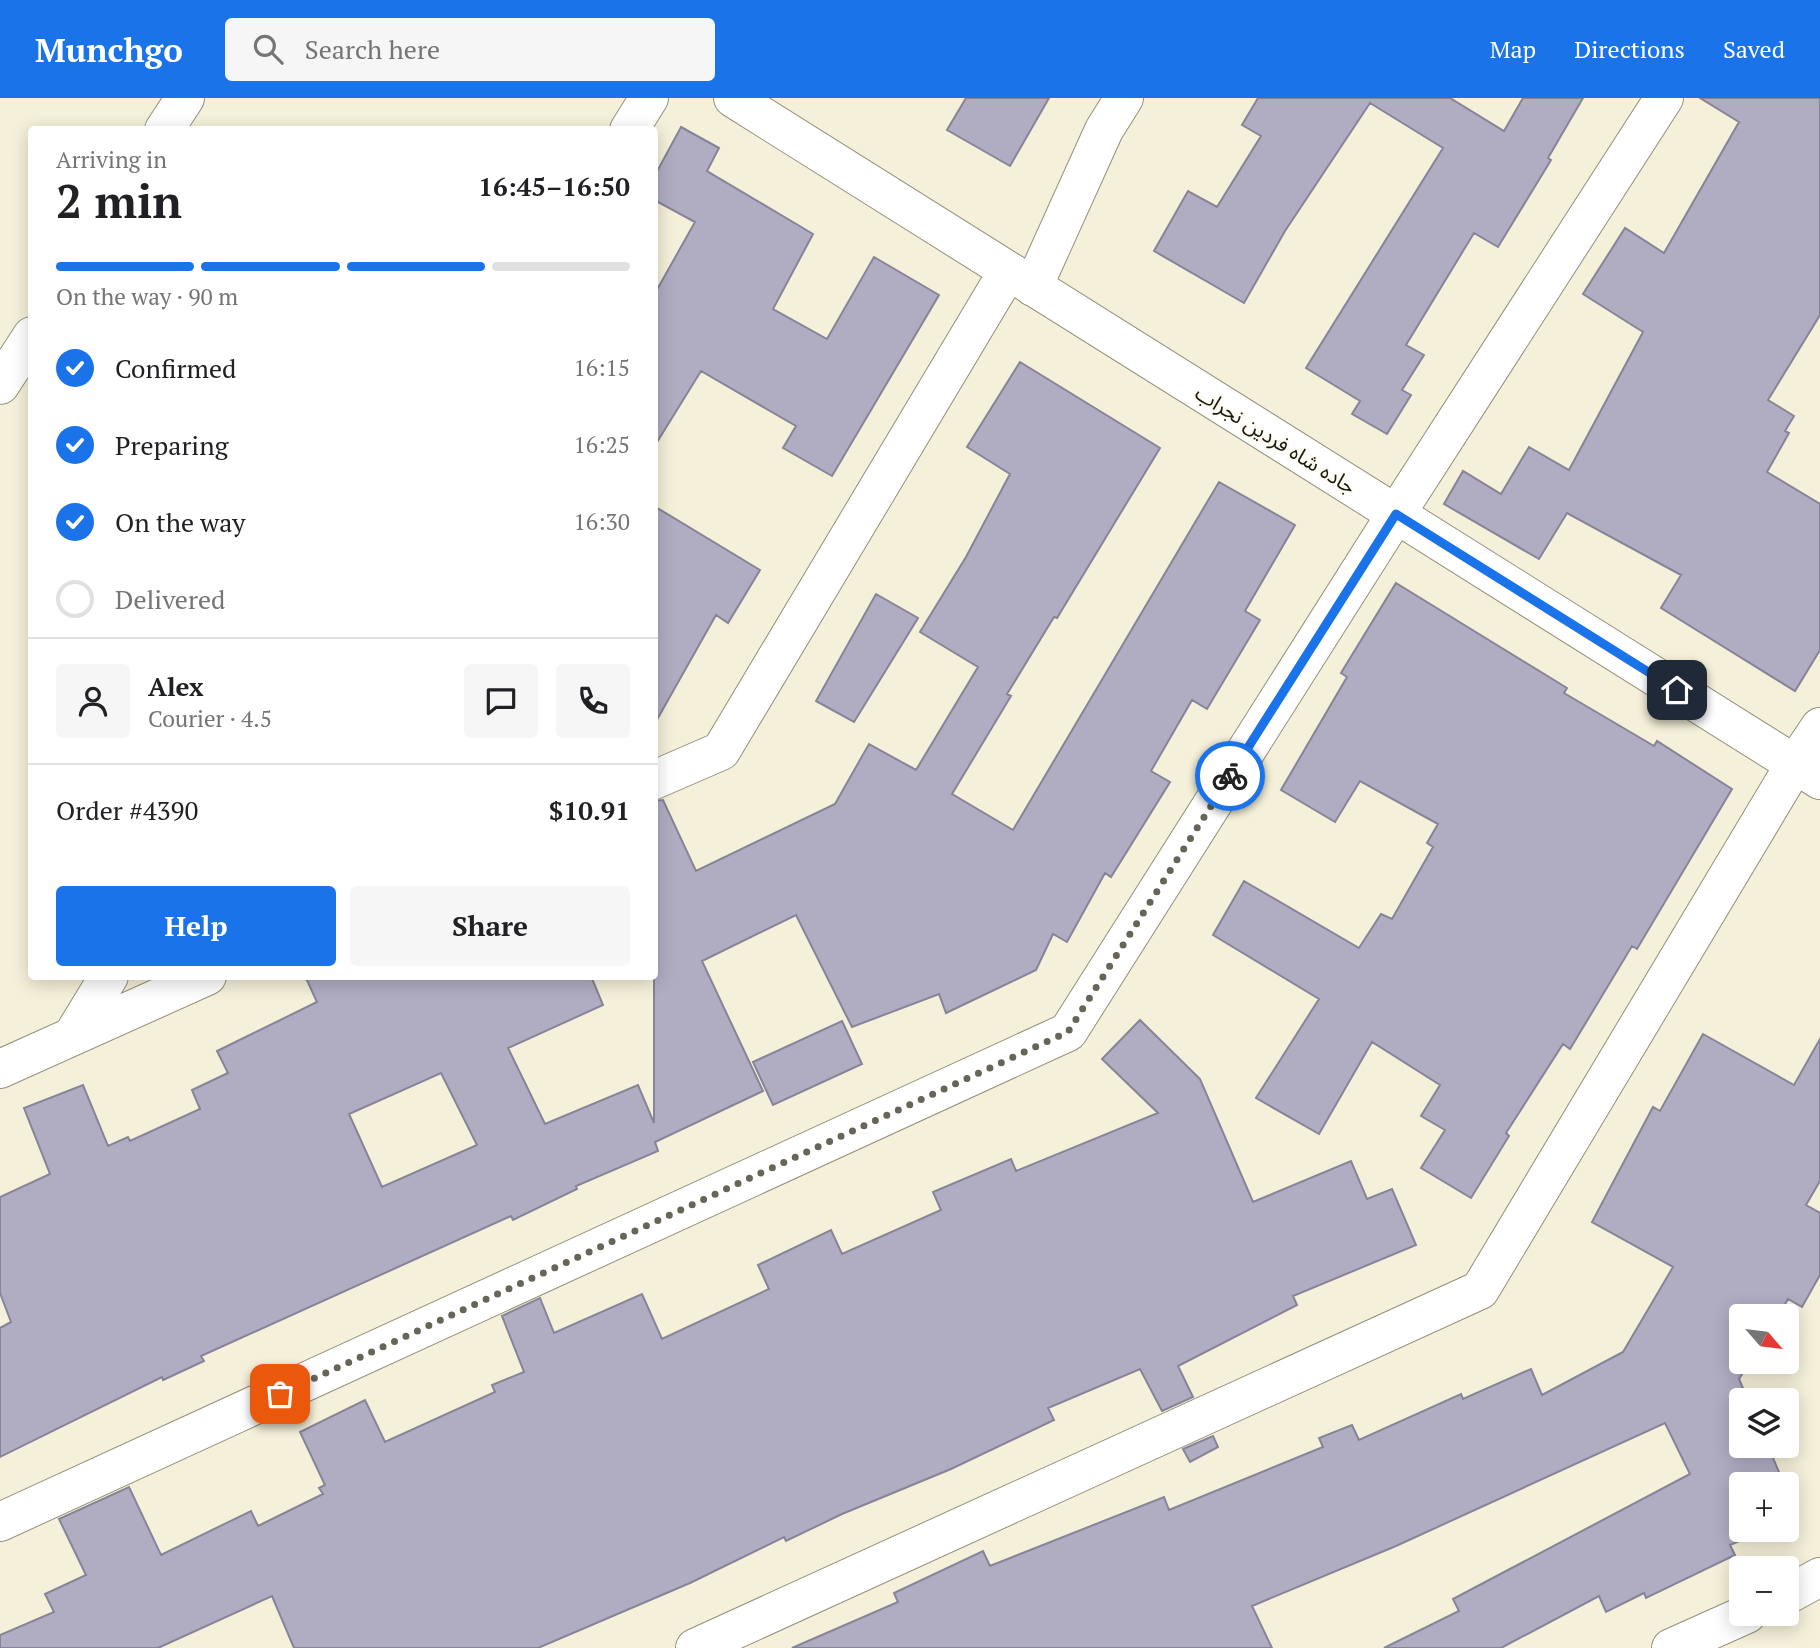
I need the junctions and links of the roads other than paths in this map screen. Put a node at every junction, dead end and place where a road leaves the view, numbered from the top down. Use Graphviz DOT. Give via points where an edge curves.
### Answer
graph roads {
  1 [pos="185,98"];
  2 [pos="649,98"];
  3 [pos="733,98"];
  4 [pos="1124,98"];
  5 [pos="1664,98"];
  6 [pos="167,126"];
  7 [pos="632,126"];
  8 [pos="1021,279"];
  9 [pos="28,342"];
  10 [pos="0,385"];
  11 [pos="1396,514"];
  12 [pos="1820,727"];
  13 [pos="1807,772"];
  14 [pos="658,778"];
  15 [pos="107,980"];
  16 [pos="198,980"];
  17 [pos="74,1035"];
  18 [pos="0,1069"];
  19 [pos="0,1522"];
  20 [pos="1820,1577"];
  21 [pos="1799,1588"];
  22 [pos="1729,1622"];
  23 [pos="695,1648"];
  24 [pos="1671,1648"];
  1 -- 6 [label="street"];
  2 -- 7 [label="street"];
  3 -- 8 [label="street, جاده شاه فردین نجراب"];
  4 -- 8 [label="street"];
  5 -- 11 [label="street"];
  8 -- 11 [label="street, جاده شاه فردین نجراب"];
  8 -- 14 [label="street" via="721,751"];
  9 -- 10 [label="street"];
  11 -- 13 [label="street, جاده شاه فردین نجراب"];
  11 -- 19 [label="street" via="1068,1032"];
  12 -- 13 [label="street"];
  13 -- 23 [label="street" via="1480,1290"];
  15 -- 17 [label="street"];
  16 -- 17 [label="street"];
  17 -- 18 [label="street"];
  20 -- 21 [label="street"];
  22 -- 24 [label="street"];
}
